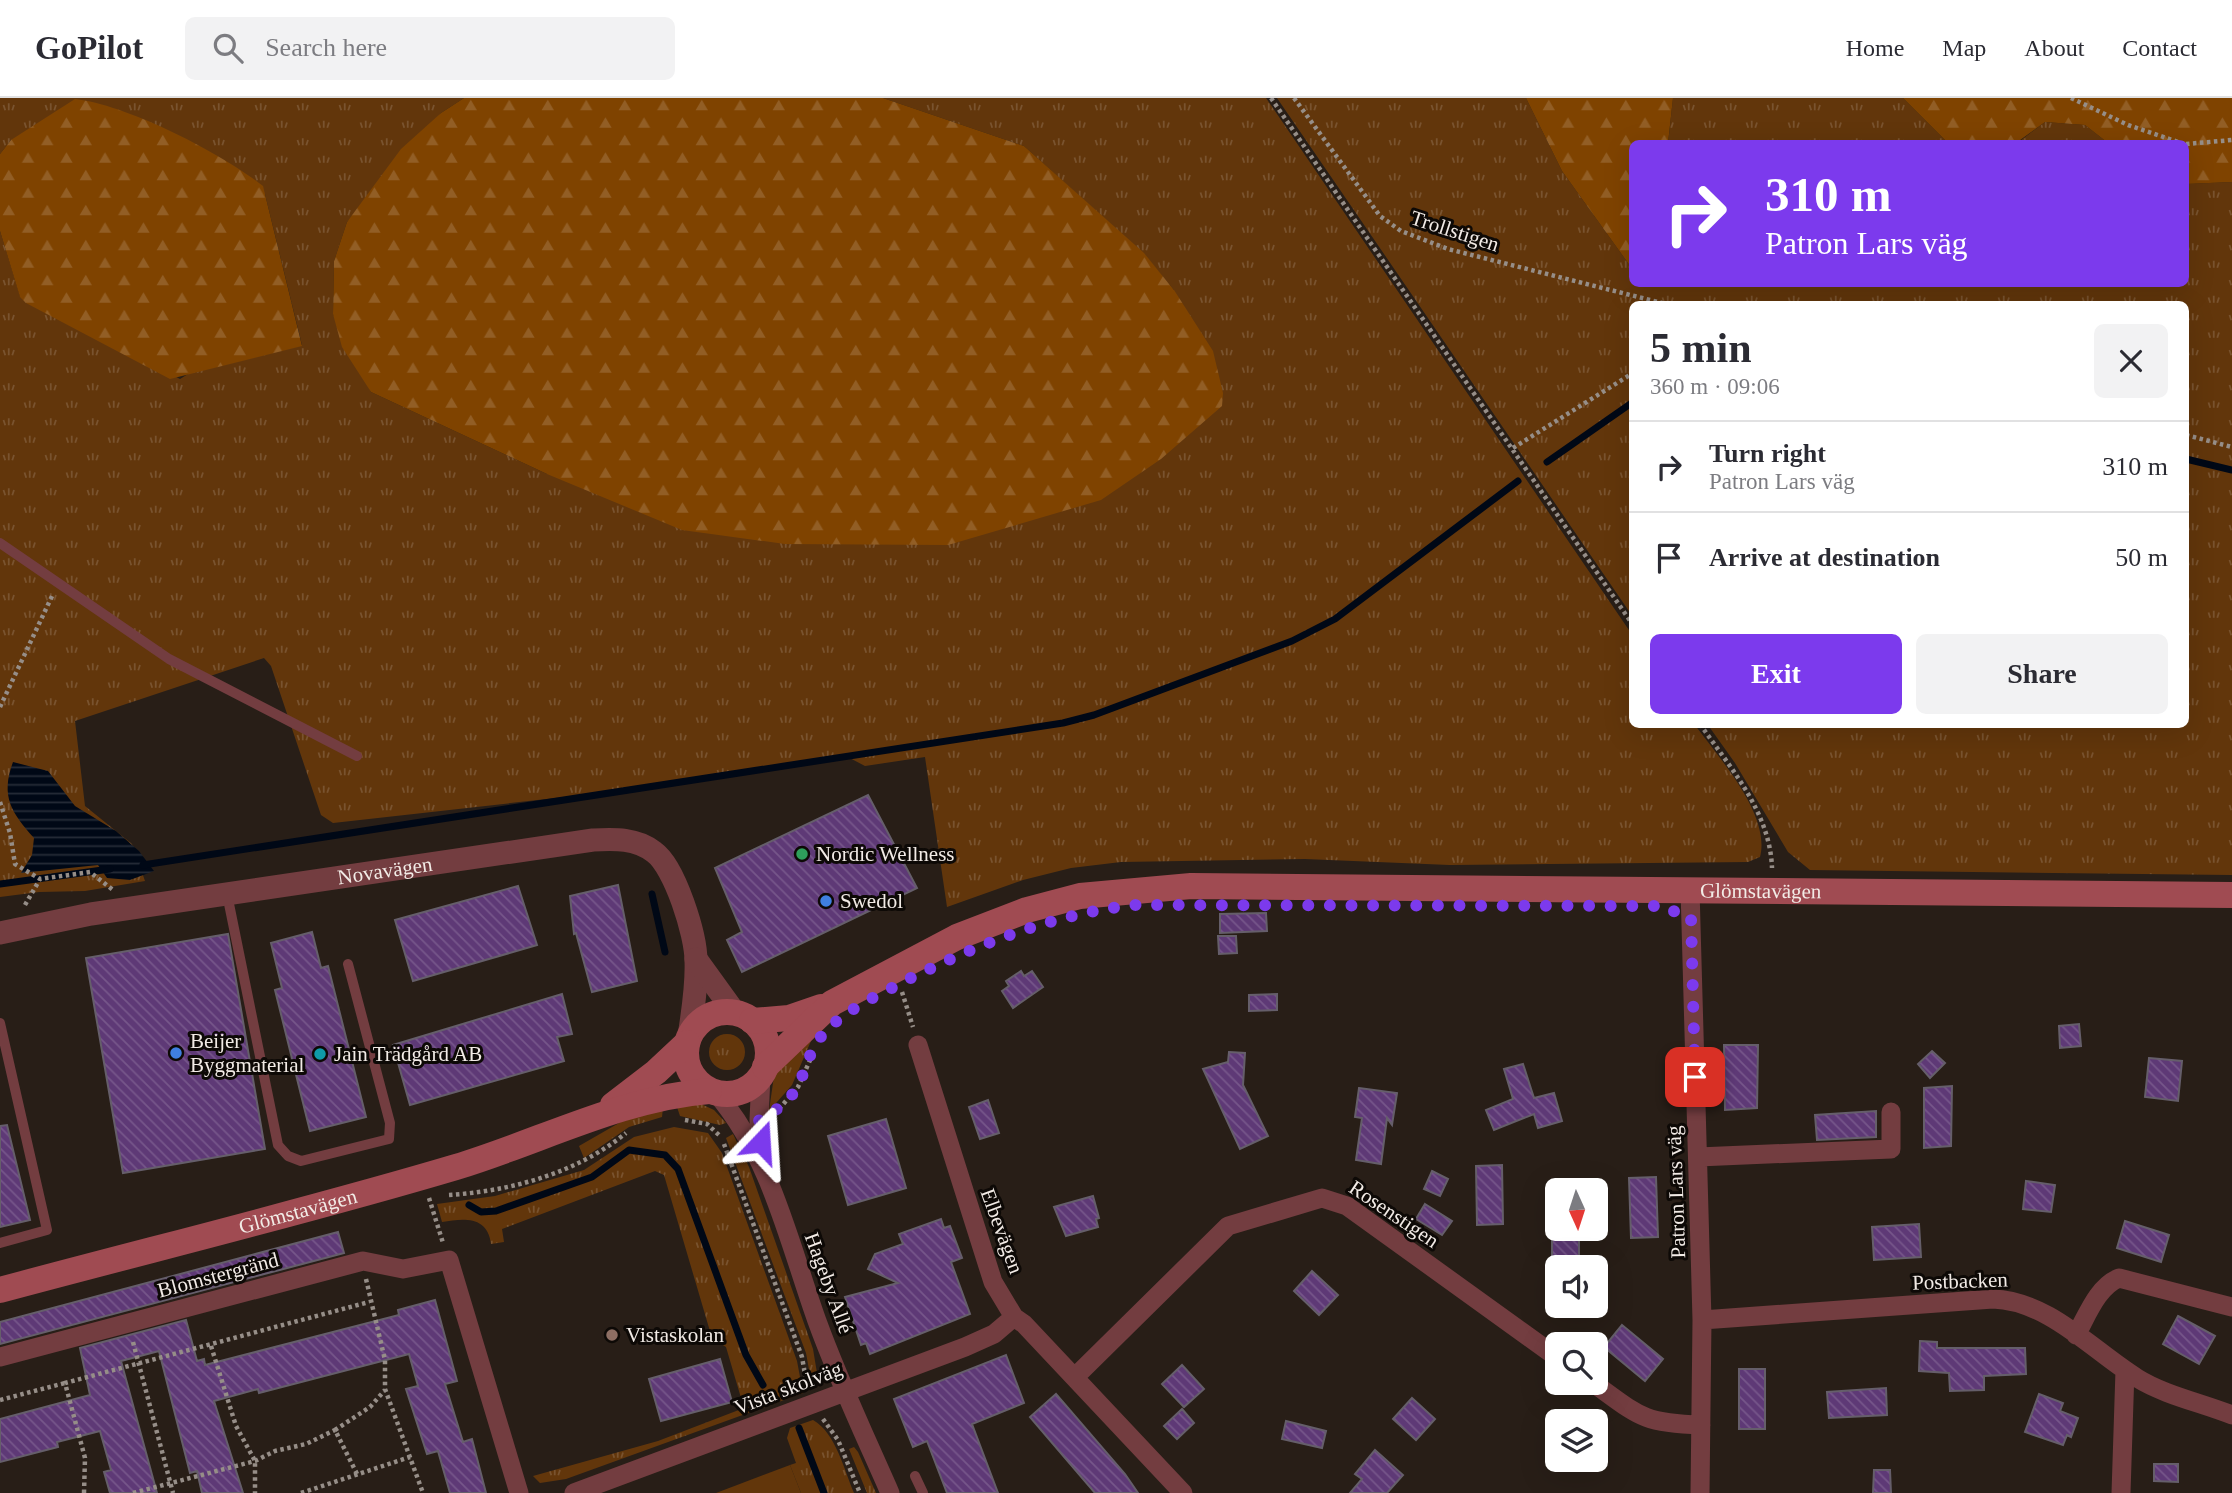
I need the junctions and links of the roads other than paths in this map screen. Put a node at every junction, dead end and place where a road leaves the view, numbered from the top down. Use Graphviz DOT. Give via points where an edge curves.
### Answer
graph roads {
  1 [pos="0,544"];
  2 [pos="357,756"];
  3 [pos="1690,889"];
  4 [pos="227,894"];
  5 [pos="2232,898"];
  6 [pos="0,933"];
  7 [pos="696,959"];
  8 [pos="348,964"];
  9 [pos="832,1003"];
  10 [pos="744,1017"];
  11 [pos="0,1023"];
  12 [pos="688,1040"];
  13 [pos="918,1045"];
  14 [pos="763,1072"];
  15 [pos="712,1092"];
  16 [pos="1891,1112"];
  17 [pos="591,1120"];
  18 [pos="1698,1157"];
  19 [pos="763,1164"];
  20 [pos="0,1243"];
  21 [pos="0,1290"];
  22 [pos="2232,1307"];
  23 [pos="1014,1317"];
  24 [pos="1703,1320"];
  25 [pos="2076,1335"];
  26 [pos="1545,1349"];
  27 [pos="0,1357"];
  28 [pos="2125,1370"];
  29 [pos="1074,1377"];
  30 [pos="845,1390"];
  31 [pos="1608,1393"];
  32 [pos="2232,1415"];
  33 [pos="1701,1425"];
  34 [pos="915,1476"];
  35 [pos="519,1493"];
  36 [pos="573,1493"];
  37 [pos="890,1493"];
  38 [pos="923,1493"];
  39 [pos="1183,1493"];
  40 [pos="1700,1493"];
  41 [pos="2121,1493"];
  1 -- 2 [label="lane" via="169,659"];
  3 -- 5 [label="main road, Glömstavägen"];
  3 -- 9 [label="main road, Glömstavägen" via="1191,886 1110,891 995,921 908,960"];
  3 -- 18 [label="street, Patron Lars väg"];
  4 -- 6 [label="street, Novavägen"];
  4 -- 7 [label="street, Novavägen" via="593,840 634,841 655,853 671,872"];
  4 -- 8 [label="lane" via="278,1145 301,1161 389,1139 390,1123"];
  7 -- 10 [label="street, Novavägen"];
  7 -- 12 [label="street, Novavägen"];
  9 -- 10 [label="main road, Glömstavägen" via="789,1018"];
  9 -- 14 [label="main road, Glömstavägen" via="787,1043"];
  10 -- 12 [label="main road, Glömstavägen" via="708,1016"];
  10 -- 14 [label="main road" via="767,1042"];
  11 -- 20 [label="lane" via="47,1230"];
  12 -- 15 [label="main road" via="688,1067 696,1081"];
  12 -- 17 [label="main road, Glömstavägen" via="656,1072"];
  13 -- 23 [label="street, Elbevägen" via="993,1282"];
  14 -- 15 [label="main road, Glömstavägen" via="741,1092"];
  14 -- 19 [label="street, Hageby Allé" via="759,1119"];
  15 -- 17 [label="main road, Glömstavägen" via="665,1097"];
  15 -- 19 [label="street, Hageby Allé" via="739,1124"];
  16 -- 18 [label="street" via="1891,1149"];
  17 -- 21 [label="main road, Glömstavägen" via="422,1177"];
  18 -- 24 [label="street, Patron Lars väg"];
  19 -- 30 [label="street, Hageby Allé"];
  22 -- 25 [label="street" via="2119,1278 2109,1282"];
  23 -- 29 [label="street, Elbevägen"];
  23 -- 30 [label="street, Vista skolväg" via="994,1334 965,1347"];
  24 -- 25 [label="street, Postbacken" via="2003,1300 2028,1305"];
  24 -- 33 [label="street, Patron Lars väg"];
  25 -- 28 [label="street, Postbacken"];
  26 -- 29 [label="street, Rosenstigen" via="1347,1206 1322,1198 1228,1226"];
  27 -- 35 [label="street, Blomstergränd" via="363,1261 403,1269 449,1260"];
  28 -- 32 [label="street, Postbacken" via="2144,1382"];
  28 -- 41 [label="street"];
  29 -- 39 [label="street, Elbevägen"];
  30 -- 36 [label="street, Vista skolväg"];
  30 -- 37 [label="street, Hageby Allé"];
  31 -- 33 [label="street" via="1647,1420"];
  33 -- 40 [label="street, Patron Lars väg"];
  34 -- 38 [label="lane"];
}
